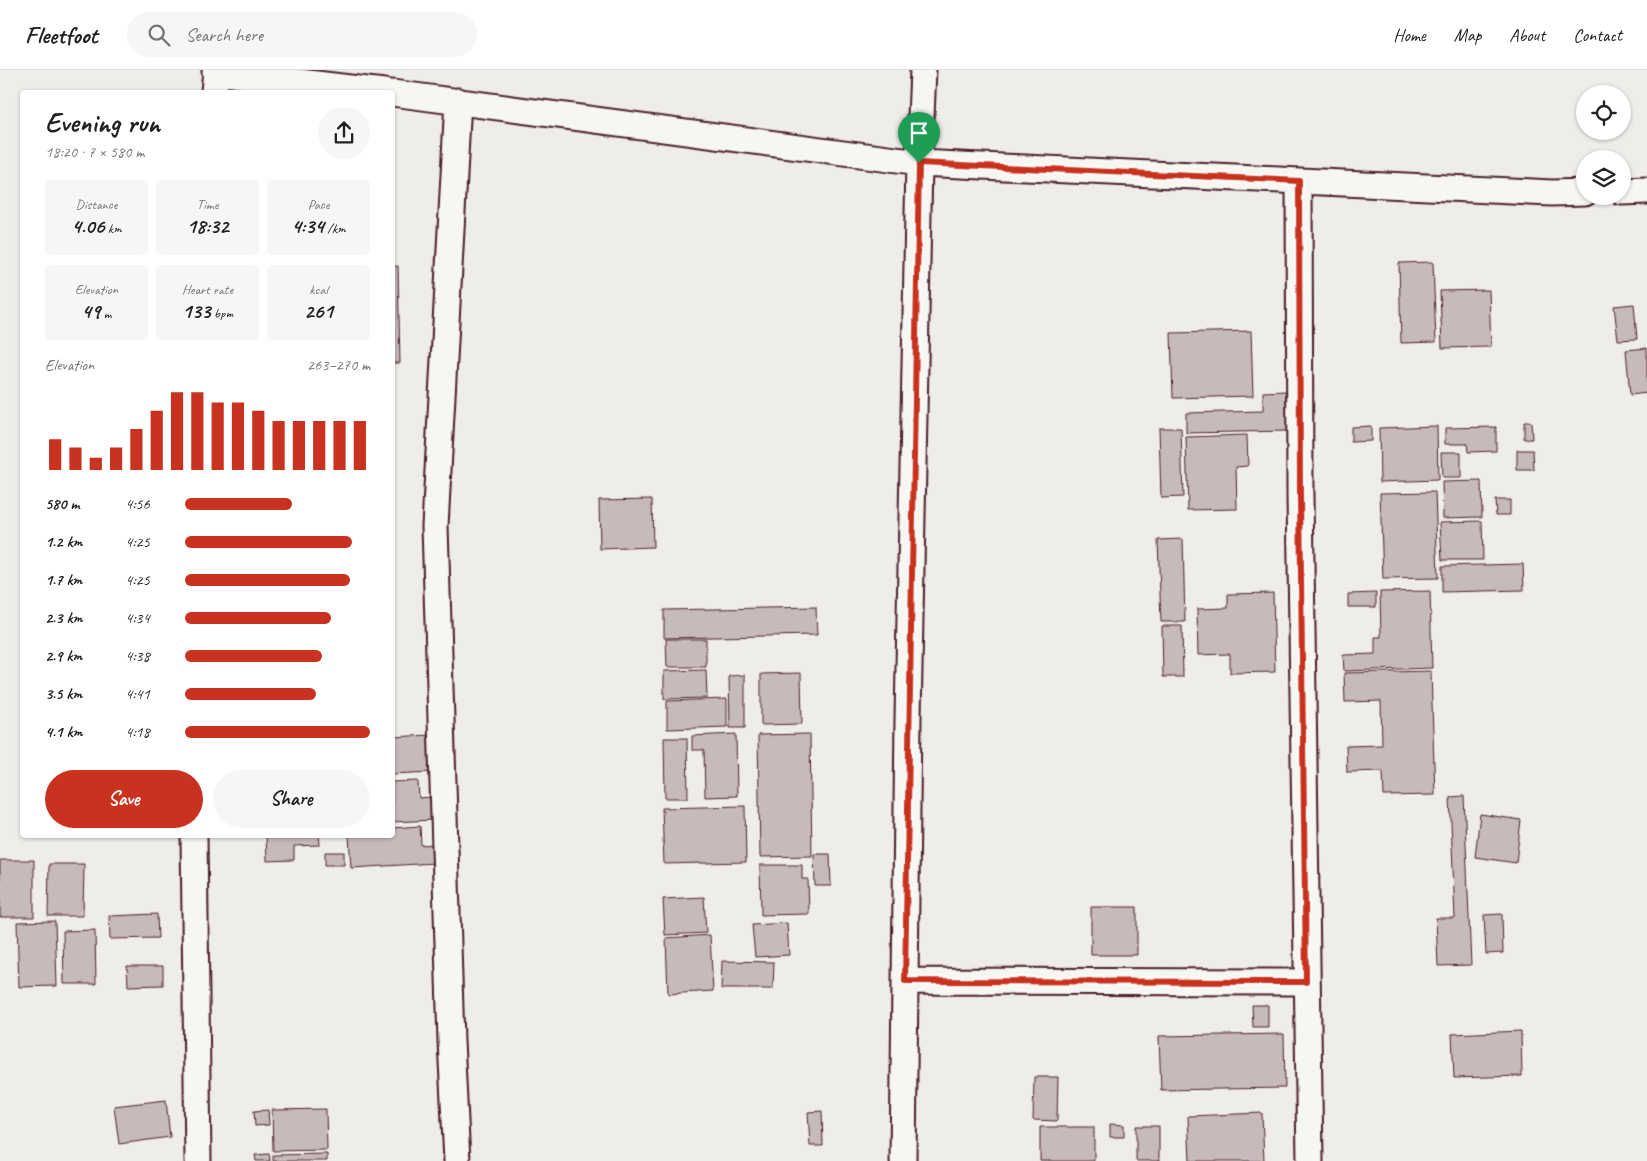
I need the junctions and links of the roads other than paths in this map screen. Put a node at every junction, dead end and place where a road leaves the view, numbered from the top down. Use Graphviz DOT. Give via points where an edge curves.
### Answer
graph roads {
  1 [pos="923,70"];
  2 [pos="215,78"];
  3 [pos="360,90"];
  4 [pos="395,94"];
  5 [pos="458,101"];
  6 [pos="919,163"];
  7 [pos="1299,181"];
  8 [pos="1647,191"];
  9 [pos="1576,192"];
  10 [pos="1631,192"];
  11 [pos="194,838"];
  12 [pos="905,981"];
  13 [pos="1306,982"];
  14 [pos="198,1161"];
  15 [pos="457,1161"];
  16 [pos="903,1161"];
  17 [pos="1310,1161"];
  1 -- 6 [label="street"];
  2 -- 3 [label="street"];
  4 -- 5 [label="street"];
  5 -- 6 [label="street"];
  5 -- 15 [label="street" via="435,526"];
  6 -- 7 [label="street"];
  6 -- 12 [label="street"];
  7 -- 9 [label="street"];
  7 -- 13 [label="street"];
  8 -- 10 [label="street"];
  11 -- 14 [label="street"];
  12 -- 13 [label="street"];
  12 -- 16 [label="street"];
  13 -- 17 [label="street"];
}
